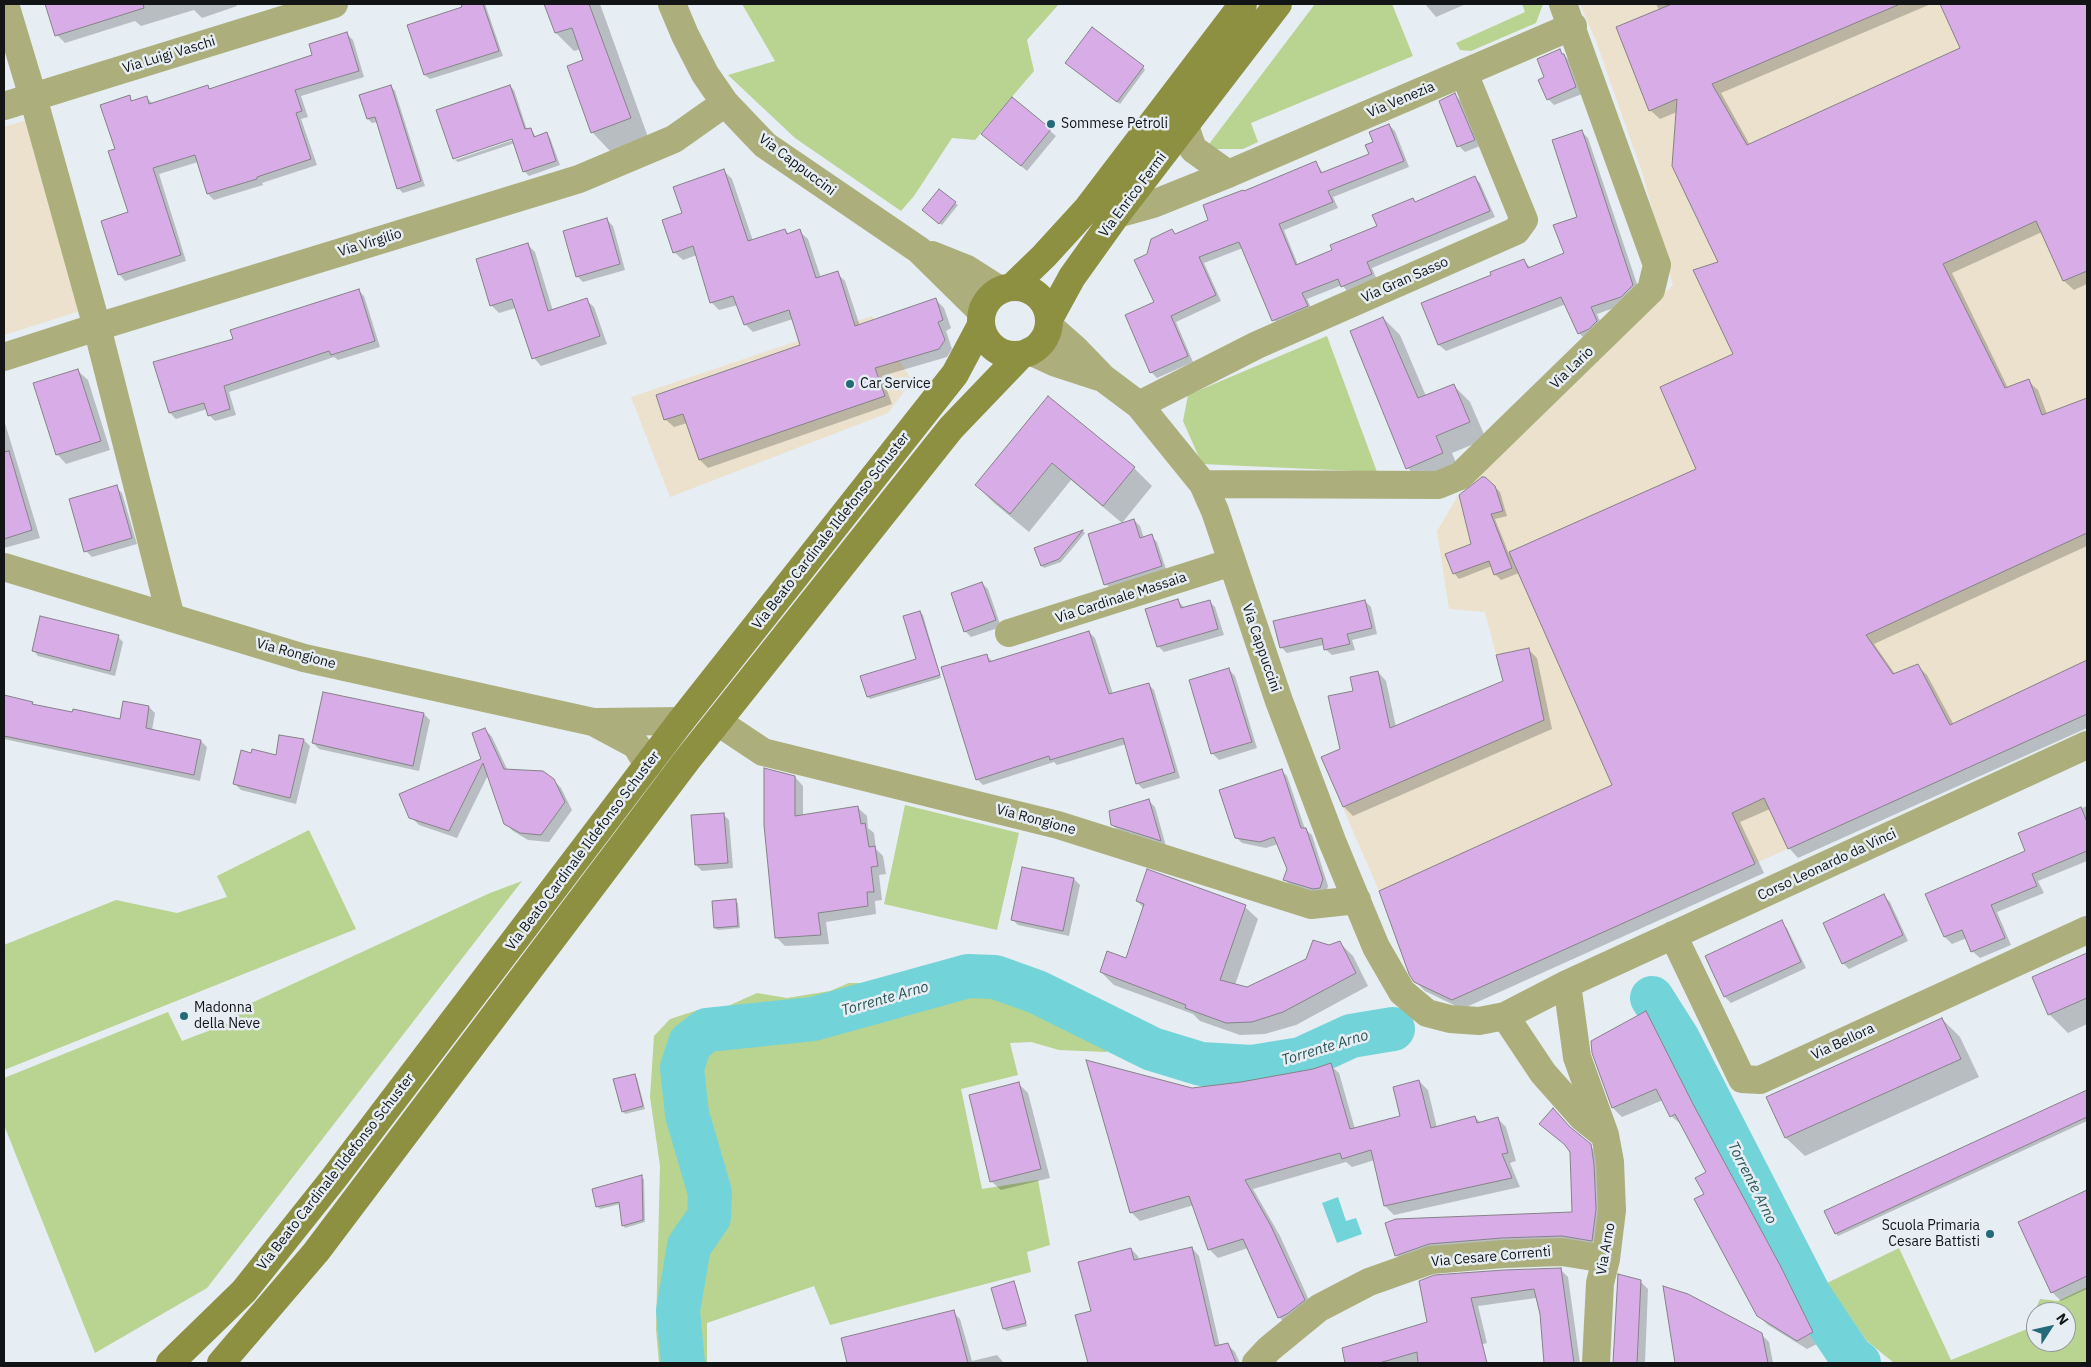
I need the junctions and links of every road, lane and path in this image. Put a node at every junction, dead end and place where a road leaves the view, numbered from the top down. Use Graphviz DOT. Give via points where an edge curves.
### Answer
graph roads {
  1 [pos="5,4"];
  2 [pos="334,4"];
  3 [pos="672,4"];
  4 [pos="1242,4"];
  5 [pos="1278,4"];
  6 [pos="1568,15"];
  7 [pos="1464,73"];
  8 [pos="33,97"];
  9 [pos="725,103"];
  10 [pos="4,106"];
  11 [pos="1185,126"];
  12 [pos="1228,174"];
  13 [pos="1117,214"];
  14 [pos="919,250"];
  15 [pos="1006,288"];
  16 [pos="981,319"];
  17 [pos="1049,322"];
  18 [pos="96,327"];
  19 [pos="1025,353"];
  20 [pos="4,357"];
  21 [pos="1103,378"];
  22 [pos="1138,405"];
  23 [pos="1203,484"];
  24 [pos="1232,562"];
  25 [pos="4,566"];
  26 [pos="171,618"];
  27 [pos="1009,633"];
  28 [pos="681,721"];
  29 [pos="593,722"];
  30 [pos="718,722"];
  31 [pos="2087,745"];
  32 [pos="648,765"];
  33 [pos="1357,900"];
  34 [pos="2087,930"];
  35 [pos="1673,935"];
  36 [pos="1567,984"];
  37 [pos="1505,1016"];
  38 [pos="1605,1135"];
  39 [pos="1606,1260"];
  40 [pos="170,1363"];
  41 [pos="221,1363"];
  42 [pos="1256,1363"];
  43 [pos="1596,1363"];
  1 -- 8 [label="street"];
  2 -- 8 [label="street, Via Luigi Vaschi"];
  3 -- 9 [label="street, Via Cappuccini" via="697,58"];
  4 -- 15 [label="street, Via Enrico Fermi" via="1086,209 1044,256"];
  5 -- 11 [label="street, Via Enrico Fermi"];
  6 -- 7 [label="street, Via Venezia"];
  6 -- 23 [label="street, Via Lario" via="1657,265 1652,290 1460,476 1438,485"];
  7 -- 12 [label="street, Via Venezia"];
  7 -- 22 [label="street, Via Gran Sasso" via="1524,220 1516,231 1257,345"];
  8 -- 10 [label="street, Via Luigi Vaschi"];
  8 -- 18 [label="street"];
  9 -- 14 [label="street, Via Cappuccini" via="765,145"];
  9 -- 18 [label="street, Via Virgilio" via="674,139 579,179"];
  11 -- 12 [label="street" via="1193,149"];
  11 -- 13 [label="street, Via Enrico Fermi"];
  12 -- 13 [label="street, Via Venezia" via="1154,204"];
  13 -- 17 [label="street, Via Enrico Fermi" via="1072,277"];
  14 -- 15 [label="street, Via Cappuccini" via="967,268"];
  14 -- 16 [label="street, Via Cappuccini"];
  15 -- 16 [label="street" via="987,300"];
  15 -- 17 [label="street" via="1026,289 1037,295 1046,307"];
  16 -- 19 [label="street" via="984,338 994,349"];
  16 -- 28 [label="street, Via Beato Cardinale Ildefonso Schuster" via="955,374"];
  17 -- 19 [label="street" via="1043,342"];
  17 -- 21 [label="street, Via Cappuccini"];
  18 -- 20 [label="street, Via Virgilio"];
  18 -- 26 [label="street"];
  19 -- 21 [label="street, Via Cappuccini"];
  19 -- 30 [label="street, Via Beato Cardinale Ildefonso Schuster" via="951,428"];
  21 -- 22 [label="street, Via Cappuccini"];
  22 -- 23 [label="street, Via Cappuccini"];
  23 -- 24 [label="street, Via Cappuccini"];
  24 -- 27 [label="street, Via Cardinale Massaia"];
  24 -- 33 [label="street, Via Cappuccini" via="1286,719"];
  25 -- 26 [label="street, Via Rongione"];
  26 -- 29 [label="street, Via Rongione" via="304,658"];
  28 -- 29 [label="street, Via Rongione"];
  28 -- 32 [label="street, Via Beato Cardinale Ildefonso Schuster"];
  29 -- 32 [label="street, Via Rongione" via="636,745"];
  30 -- 33 [label="street, Via Rongione" via="763,752 1058,824 1311,905"];
  30 -- 41 [label="street, Via Beato Cardinale Ildefonso Schuster" via="316,1252"];
  31 -- 35 [label="street, Corso Leonardo da Vinci"];
  32 -- 40 [label="street, Via Beato Cardinale Ildefonso Schuster" via="322,1193 244,1290"];
  33 -- 37 [label="street, Via Cappuccini" via="1376,947 1402,992 1427,1013 1479,1021"];
  34 -- 35 [label="street, Via Bellora" via="1760,1080 1742,1079"];
  35 -- 36 [label="street, Corso Leonardo da Vinci"];
  36 -- 37 [label="street, Corso Leonardo da Vinci"];
  36 -- 38 [label="street, Via Arno" via="1577,1057"];
  37 -- 38 [label="street" via="1543,1072 1582,1117"];
  38 -- 39 [label="street, Via Arno" via="1612,1210"];
  39 -- 42 [label="street, Via Cesare Correnti" via="1562,1252 1431,1260 1369,1282 1319,1308"];
  39 -- 43 [label="street, Via Arno" via="1600,1283"];
}
